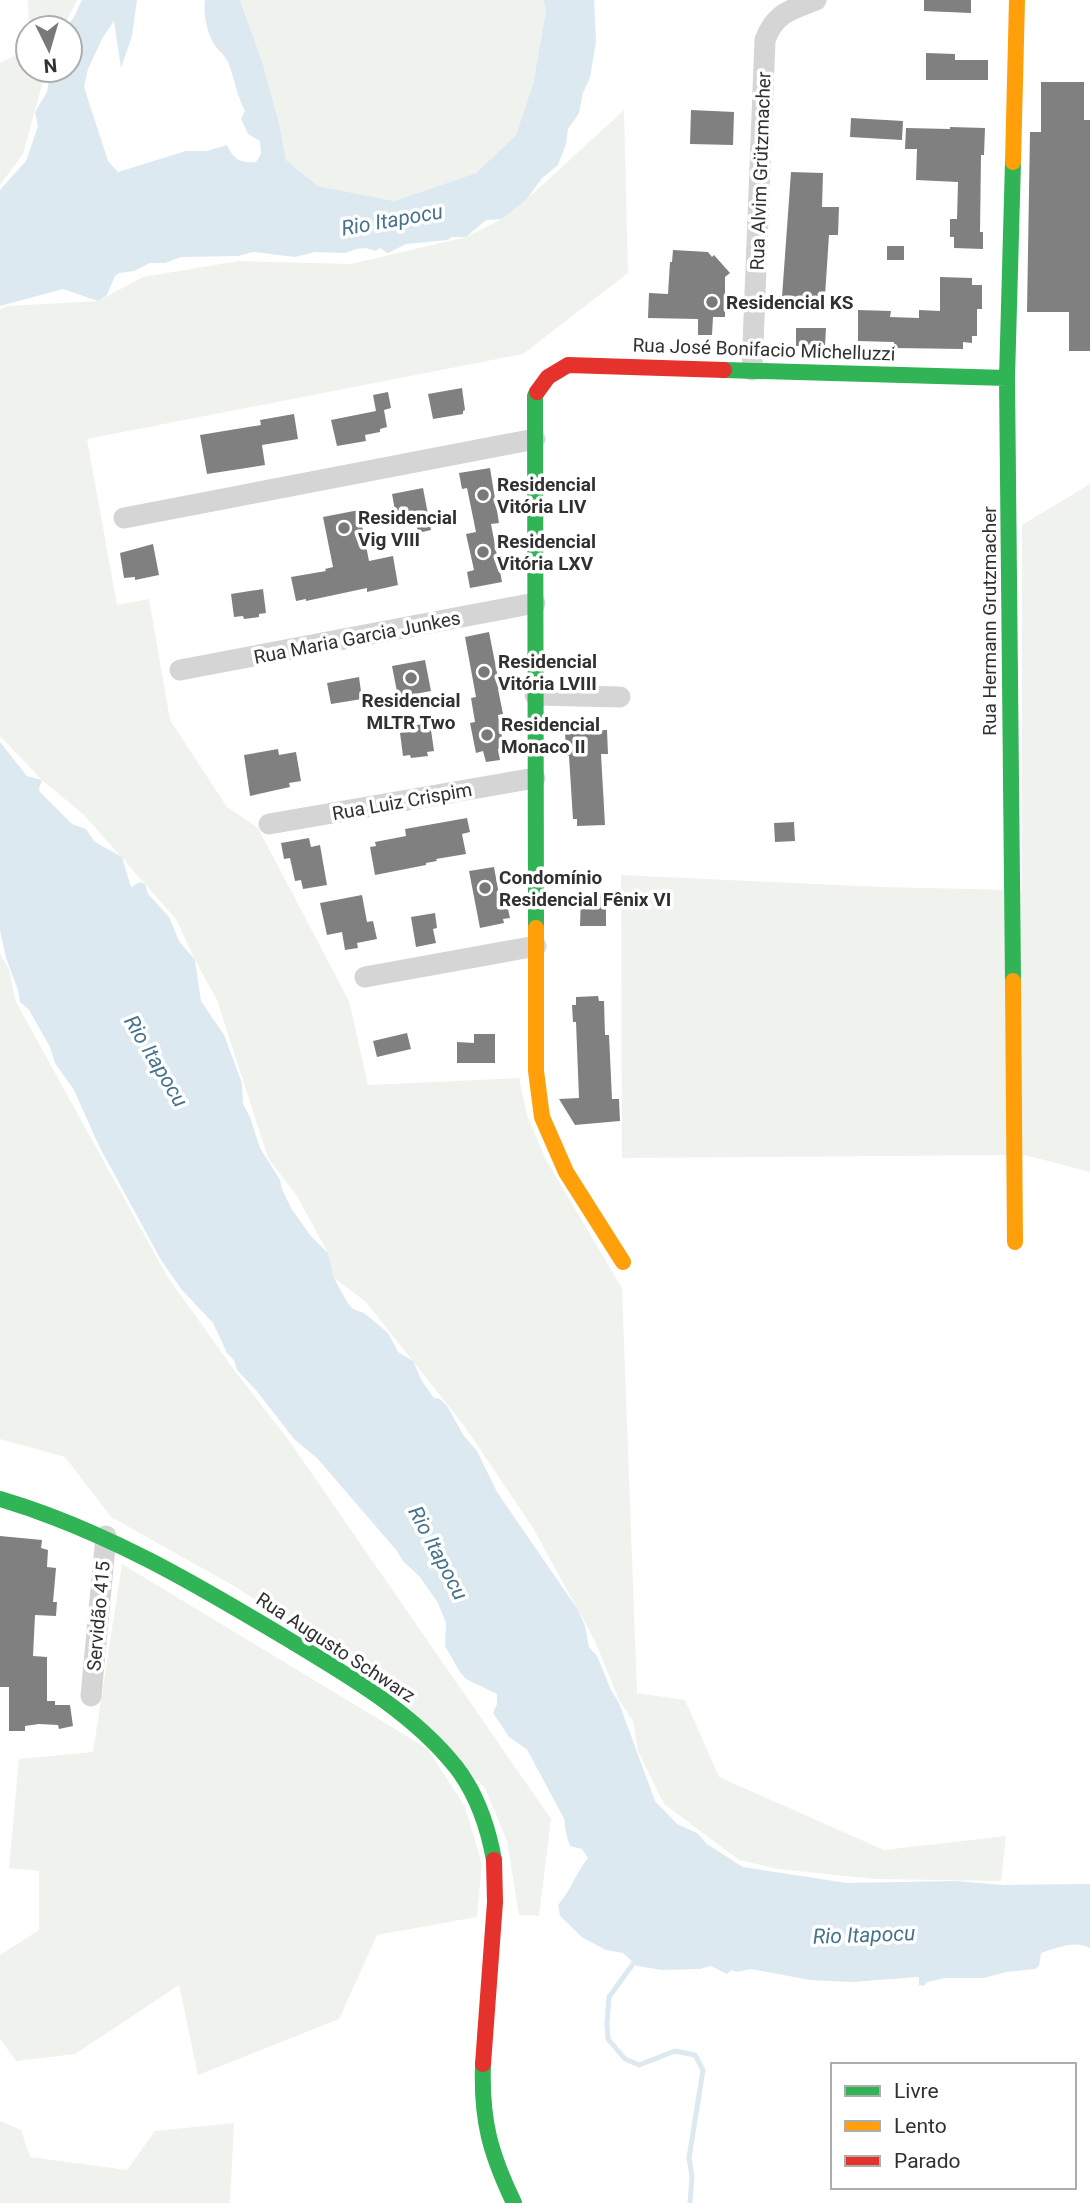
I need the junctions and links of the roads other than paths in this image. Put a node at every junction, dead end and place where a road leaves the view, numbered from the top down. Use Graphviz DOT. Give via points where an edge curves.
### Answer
graph roads {
  1 [pos="816,0"];
  2 [pos="1017,0"];
  3 [pos="752,370"];
  4 [pos="1007,377"];
  5 [pos="535,439"];
  6 [pos="124,518"];
  7 [pos="535,603"];
  8 [pos="180,670"];
  9 [pos="535,695"];
  10 [pos="620,696"];
  11 [pos="535,778"];
  12 [pos="270,824"];
  13 [pos="536,946"];
  14 [pos="365,977"];
  15 [pos="1015,1241"];
  16 [pos="623,1262"];
  17 [pos="0,1499"];
  18 [pos="106,1536"];
  19 [pos="91,1696"];
  20 [pos="514,2203"];
  1 -- 3 [label="street, Rua Alvim Grützmacher" via="780,15 765,40"];
  2 -- 4 [label="street, Rua Hermann Grutzmacher"];
  3 -- 4 [label="street, Rua José Bonifacio Michelluzzi"];
  3 -- 5 [label="street, Rua José Bonifacio Michelluzzi" via="568,365 541,382 535,396"];
  4 -- 15 [label="street, Rua Hermann Grutzmacher"];
  5 -- 6 [label="street"];
  5 -- 7 [label="street"];
  7 -- 8 [label="street, Rua Maria Garcia Junkes"];
  7 -- 9 [label="street"];
  9 -- 10 [label="street"];
  9 -- 11 [label="street"];
  11 -- 12 [label="street, Rua Luiz Crispim"];
  11 -- 13 [label="street"];
  13 -- 14 [label="street"];
  13 -- 16 [label="street" via="536,1066 542,1118 556,1154"];
  17 -- 18 [label="street, Rua Augusto Schwarz"];
  18 -- 19 [label="street, Servidão 415"];
  18 -- 20 [label="street, Rua Augusto Schwarz" via="185,1576 388,1703 420,1728 457,1769 476,1803 494,1861 484,2091 491,2150"];
}
